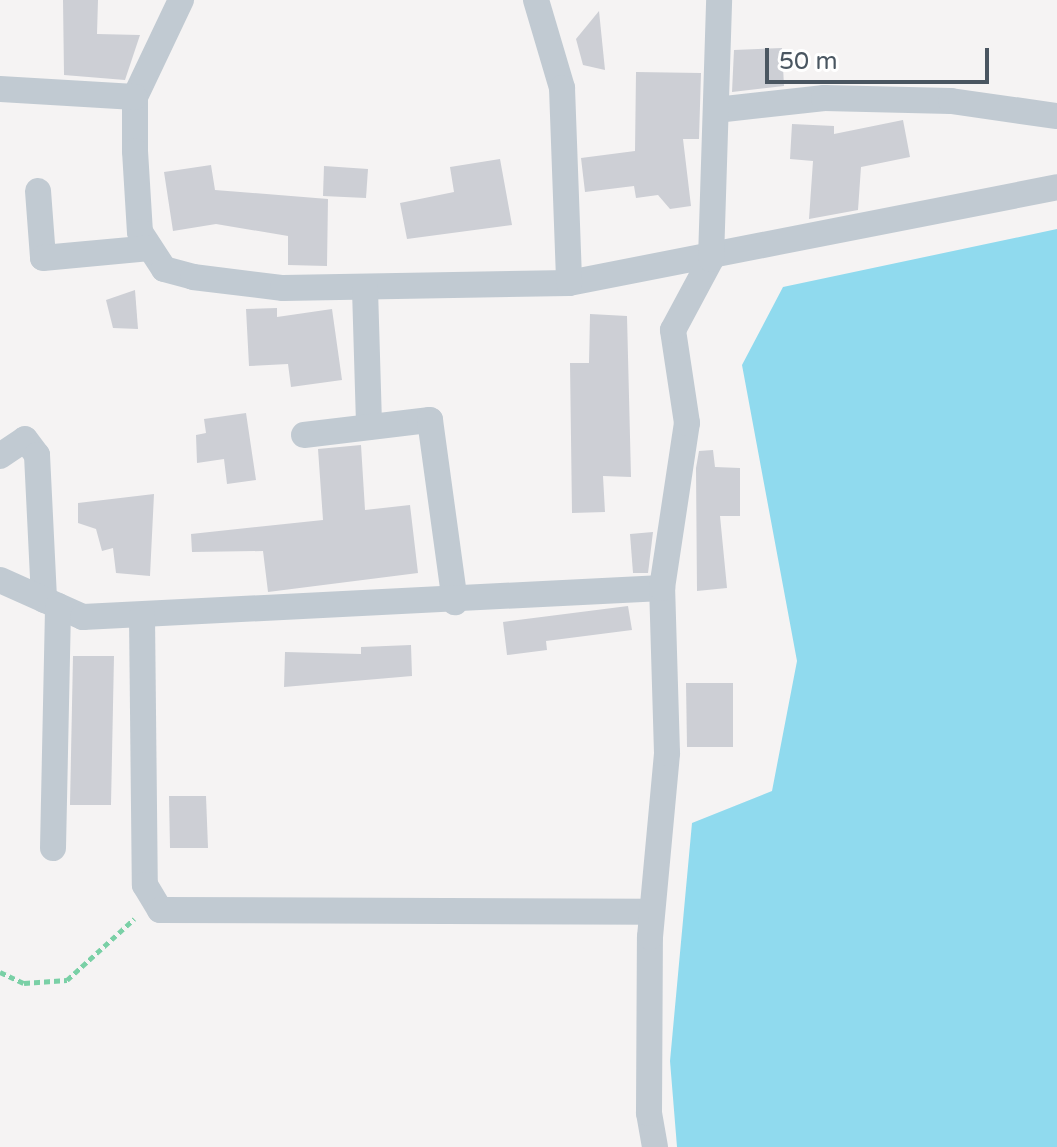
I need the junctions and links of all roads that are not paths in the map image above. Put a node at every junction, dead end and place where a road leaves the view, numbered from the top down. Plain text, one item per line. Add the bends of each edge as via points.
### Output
1 (181, 0) edge
2 (536, 0) edge
3 (719, 0) edge
4 (0, 89) edge
5 (135, 97) junction
6 (716, 110) junction
7 (1057, 116) edge
8 (1057, 187) edge
9 (38, 191) dead end
10 (150, 248) junction
11 (711, 259) junction
12 (569, 283) junction
13 (365, 289) junction
14 (369, 427) junction
15 (304, 435) dead end
16 (0, 456) edge
17 (0, 580) edge
18 (662, 588) junction
19 (455, 602) junction
20 (51, 603) junction
21 (142, 616) junction
22 (53, 848) dead end
23 (652, 912) junction
24 (655, 1147) edge

1 - 5 street
2 - 12 street via 562,88
3 - 6 street
4 - 5 street
5 - 10 street via 140,232
6 - 7 street via 824,98 951,101
6 - 11 street
8 - 11 street
9 - 10 street via 43,258
10 - 13 street via 164,269 193,277
11 - 12 street
11 - 18 street via 673,330 687,423
12 - 13 street
13 - 14 street
14 - 15 street
14 - 19 street via 430,420
16 - 20 street via 25,439 37,455
17 - 20 street
18 - 19 street
18 - 23 street via 667,753
19 - 21 street
20 - 21 street via 83,617
20 - 22 street
21 - 23 street via 145,885 160,910
23 - 24 street via 649,1113

